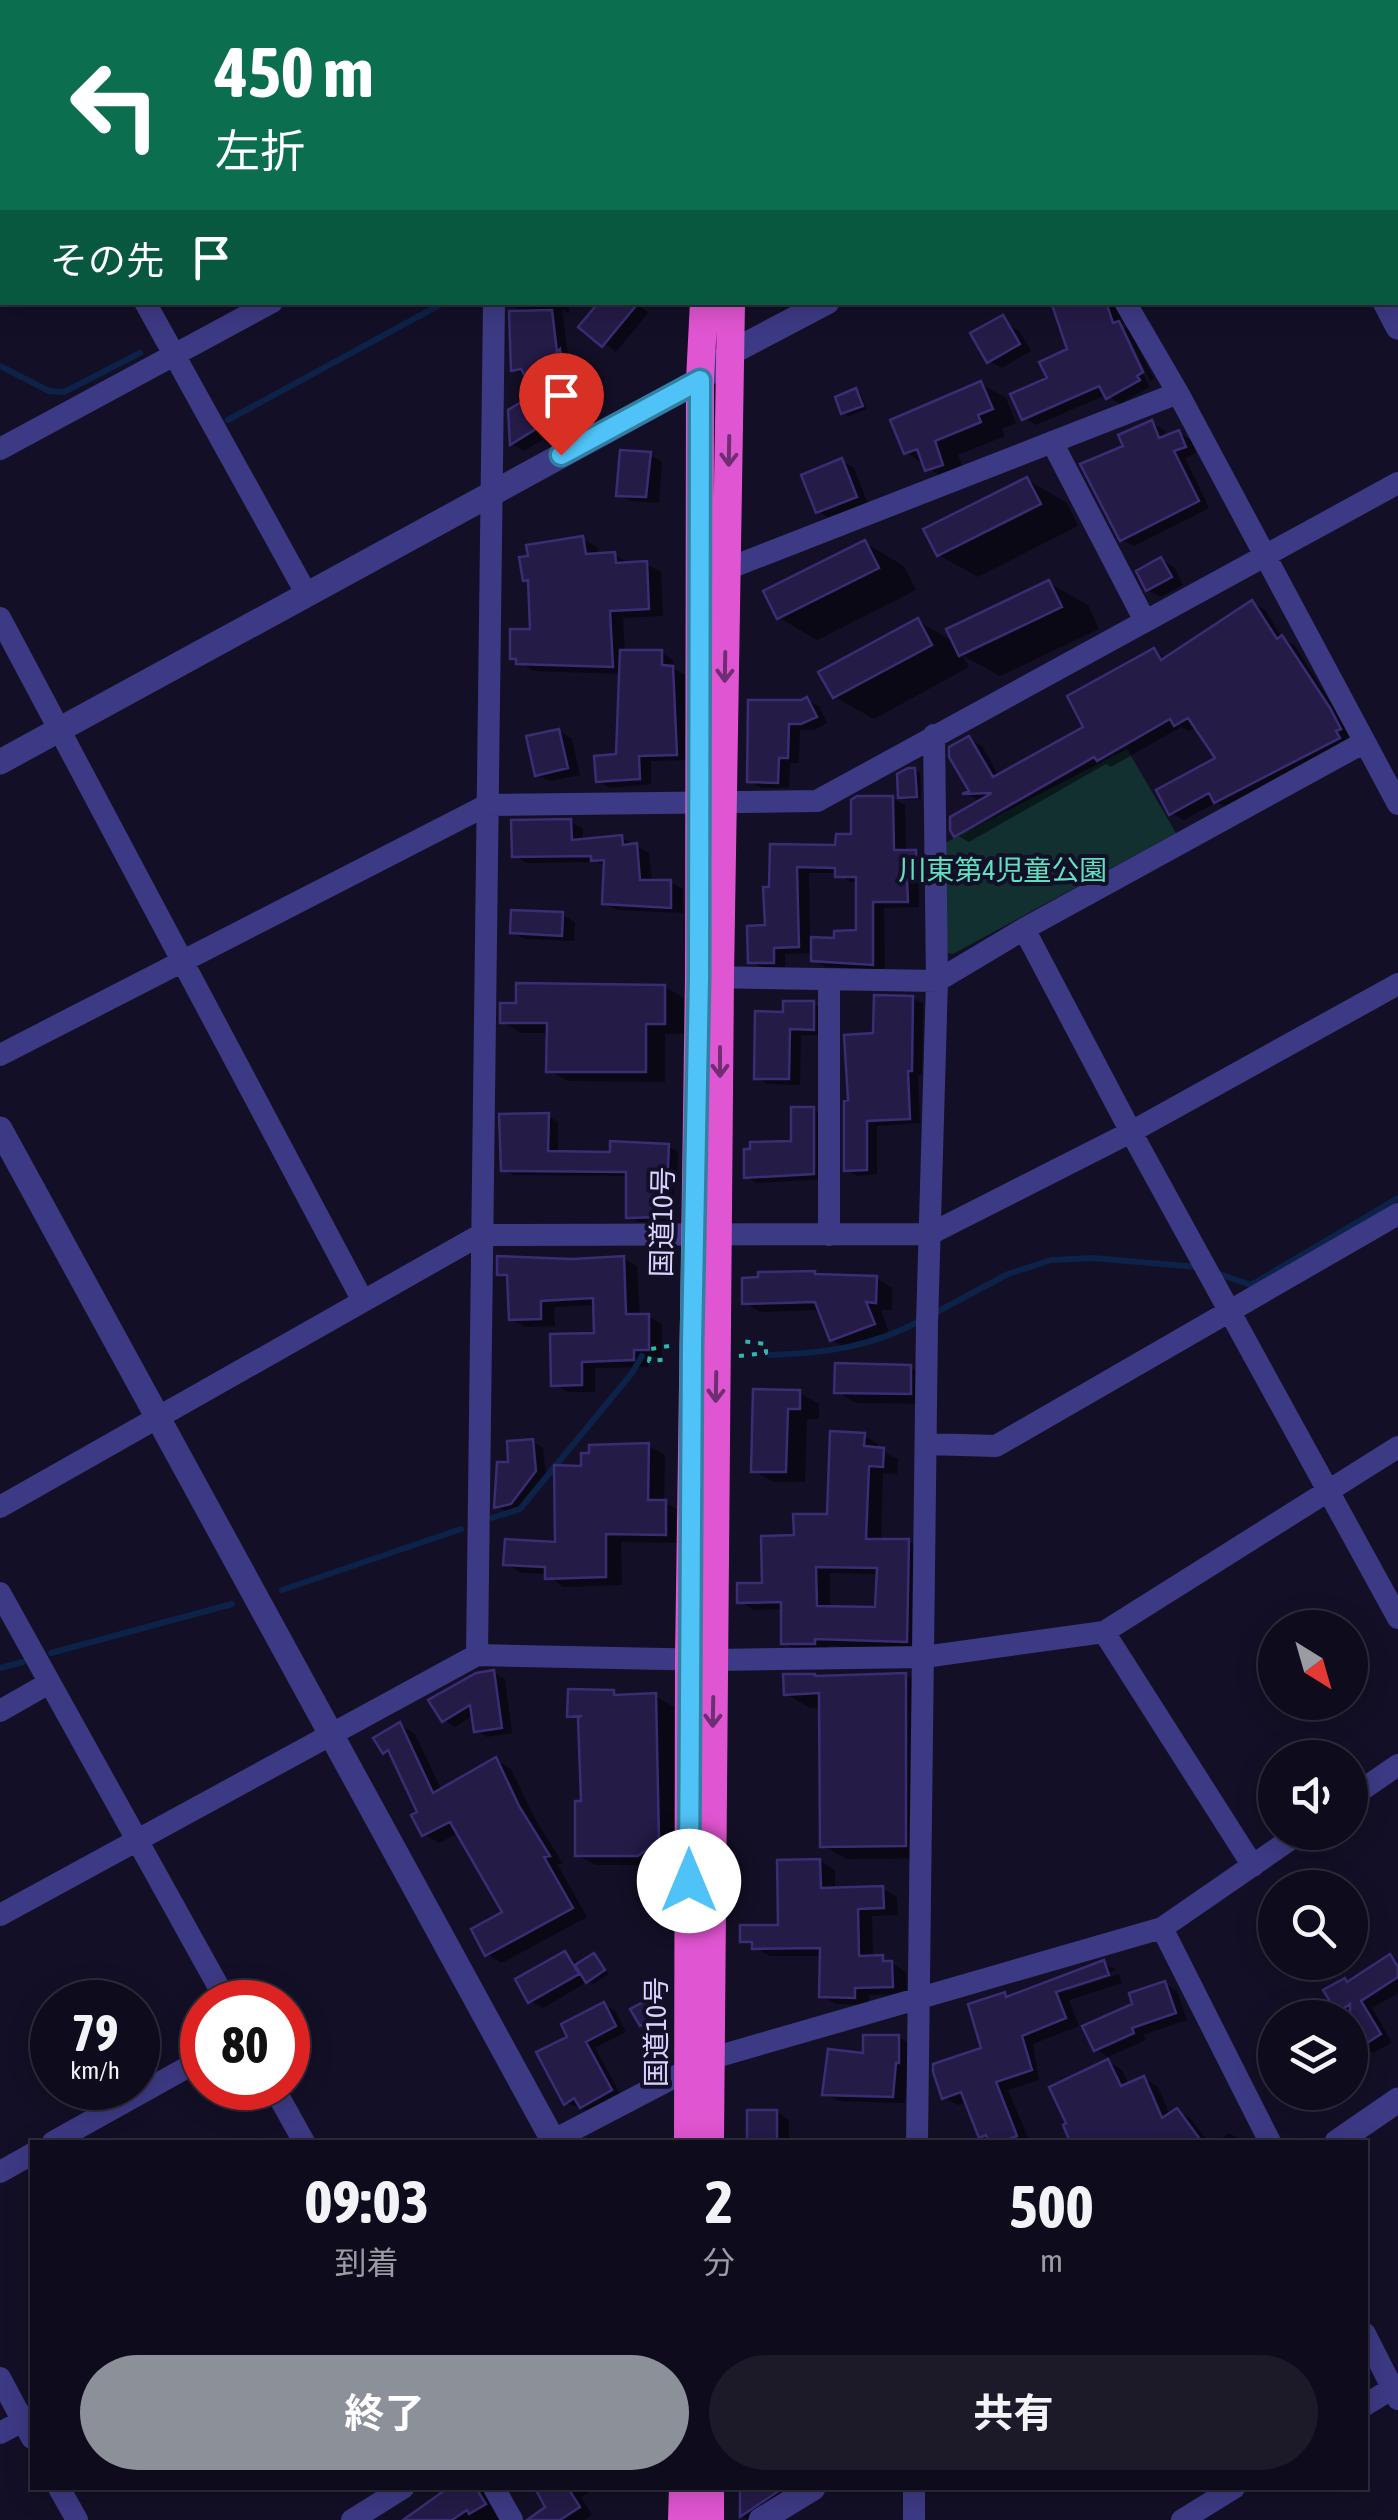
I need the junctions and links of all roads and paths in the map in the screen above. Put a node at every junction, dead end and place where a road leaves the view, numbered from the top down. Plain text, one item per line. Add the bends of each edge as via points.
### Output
1 (147, 305) edge
2 (266, 305) edge
3 (494, 305) edge
4 (704, 305) edge
5 (732, 305) edge
6 (821, 305) edge
7 (1127, 305) edge
8 (1386, 305) edge
9 (1398, 327) edge
10 (730, 353) junction
11 (173, 356) junction
12 (700, 380) junction
13 (1178, 393) junction
14 (1052, 442) junction
15 (0, 449) edge
16 (1398, 483) edge
17 (491, 492) junction
18 (1264, 558) junction
19 (727, 569) junction
20 (306, 593) junction
21 (0, 618) edge
22 (1145, 621) junction
23 (57, 730) junction
24 (934, 735) junction
25 (1363, 743) junction
26 (0, 762) edge
27 (711, 802) junction
28 (1398, 804) edge
29 (487, 805) junction
30 (1024, 929) junction
31 (182, 964) junction
32 (710, 977) junction
33 (829, 980) junction
34 (937, 981) junction
35 (1398, 984) edge
36 (0, 1055) edge
37 (0, 1129) edge
38 (1131, 1132) junction
39 (1398, 1214) edge
40 (707, 1234) junction
41 (930, 1234) junction
42 (480, 1235) junction
43 (829, 1236) junction
44 (363, 1301) junction
45 (1228, 1305) junction
46 (704, 1341) junction
47 (761, 1356) dead end
48 (659, 1360) dead end
49 (156, 1416) junction
50 (927, 1444) junction
51 (1398, 1448) edge
52 (1330, 1491) junction
53 (0, 1506) edge
54 (0, 1594) edge
55 (1398, 1618) edge
56 (1104, 1632) junction
57 (476, 1655) junction
58 (924, 1657) junction
59 (701, 1658) junction
60 (49, 1683) junction
61 (0, 1711) edge
62 (333, 1735) junction
63 (1398, 1764) edge
64 (1368, 1785) edge
65 (138, 1840) junction
66 (1276, 1850) edge
67 (1253, 1866) junction
68 (0, 1915) edge
69 (1162, 1928) junction
70 (216, 1980) edge
71 (917, 1998) junction
72 (699, 2063) junction
73 (180, 2071) edge
74 (1398, 2100) edge
75 (286, 2110) edge
76 (57, 2140) edge
77 (303, 2140) edge
78 (551, 2140) edge
79 (556, 2140) edge
80 (688, 2140) edge
81 (710, 2140) edge
82 (917, 2140) edge
83 (1269, 2140) edge
84 (1339, 2140) edge
85 (30, 2155) edge
86 (0, 2172) edge
87 (1368, 2340) edge
88 (0, 2378) edge
89 (1396, 2391) edge
90 (1368, 2404) edge
91 (29, 2425) edge
92 (0, 2434) edge
93 (61, 2490) edge
94 (400, 2490) edge
95 (495, 2490) edge
96 (682, 2490) edge
97 (710, 2490) edge
98 (810, 2490) edge
99 (914, 2490) edge
100 (1231, 2490) edge
101 (77, 2520) edge
102 (352, 2520) edge
103 (512, 2520) edge
104 (682, 2520) edge
105 (710, 2520) edge
106 (761, 2520) edge
107 (914, 2520) edge
108 (1182, 2520) edge

1 - 11 street
2 - 11 street
3 - 17 street
4 - 12 highway, 国道10号
5 - 10 highway, 国道10号
6 - 10 street
7 - 13 street
8 - 9 street
10 - 12 street
10 -> 19 highway, 国道10号
11 - 15 street
11 - 20 street
12 - 17 street
12 - 27 highway, 国道10号
13 - 14 street
13 - 18 street
14 - 19 street
14 - 22 street
16 - 18 street
17 - 20 street
17 - 29 street
18 - 22 street
18 - 25 street
19 -> 27 highway, 国道10号
20 - 23 street
21 - 23 street
22 - 24 street
23 - 26 street
23 - 31 street
24 - 27 street via 817,802
24 - 34 street
25 - 28 street
25 - 30 street
27 - 29 street
27 - 32 highway, 国道10号
29 - 31 street
29 - 42 street
30 - 34 street
30 - 38 street
31 - 36 street
31 - 44 street
32 - 33 street
32 - 40 highway, 国道10号
33 - 34 street
33 - 43 street
34 - 41 street
35 - 38 street
37 - 49 street
38 - 41 street
38 - 45 street
39 - 45 street
40 - 42 street
40 - 43 street
40 - 46 highway, 国道10号
41 - 43 street
41 - 50 street
42 - 44 street
42 - 57 street
44 - 49 street
45 - 50 street via 996,1446
45 - 52 street
46 - 47 path via 766,1344
46 - 48 path via 651,1349 650,1361
46 - 59 highway, 国道10号 via 692,1539
49 - 53 street
49 - 62 street
50 - 58 street
51 - 52 street
52 - 55 street
52 - 56 street
54 - 60 street
56 - 58 street
56 - 67 street
57 - 59 street
57 - 62 street
58 - 59 street
58 - 71 street
59 - 72 highway, 国道10号
60 - 61 street
60 - 65 street
62 - 65 street
62 - 78 street
63 - 64 street
65 - 68 street
65 - 70 street
66 - 67 street
67 - 69 street
69 - 71 street
69 - 83 street
71 - 72 street
71 - 82 street
72 - 79 street
72 - 80 highway, 国道10号
72 - 81 highway, 国道10号
73 - 76 street
74 - 84 street
75 - 77 street
85 - 86 street
87 - 89 street
88 - 91 street
89 - 90 street
91 - 92 street
93 - 101 street
94 - 102 street
95 - 103 street
96 - 104 highway
97 - 105 highway
98 - 106 street
99 - 107 street
100 - 108 street

